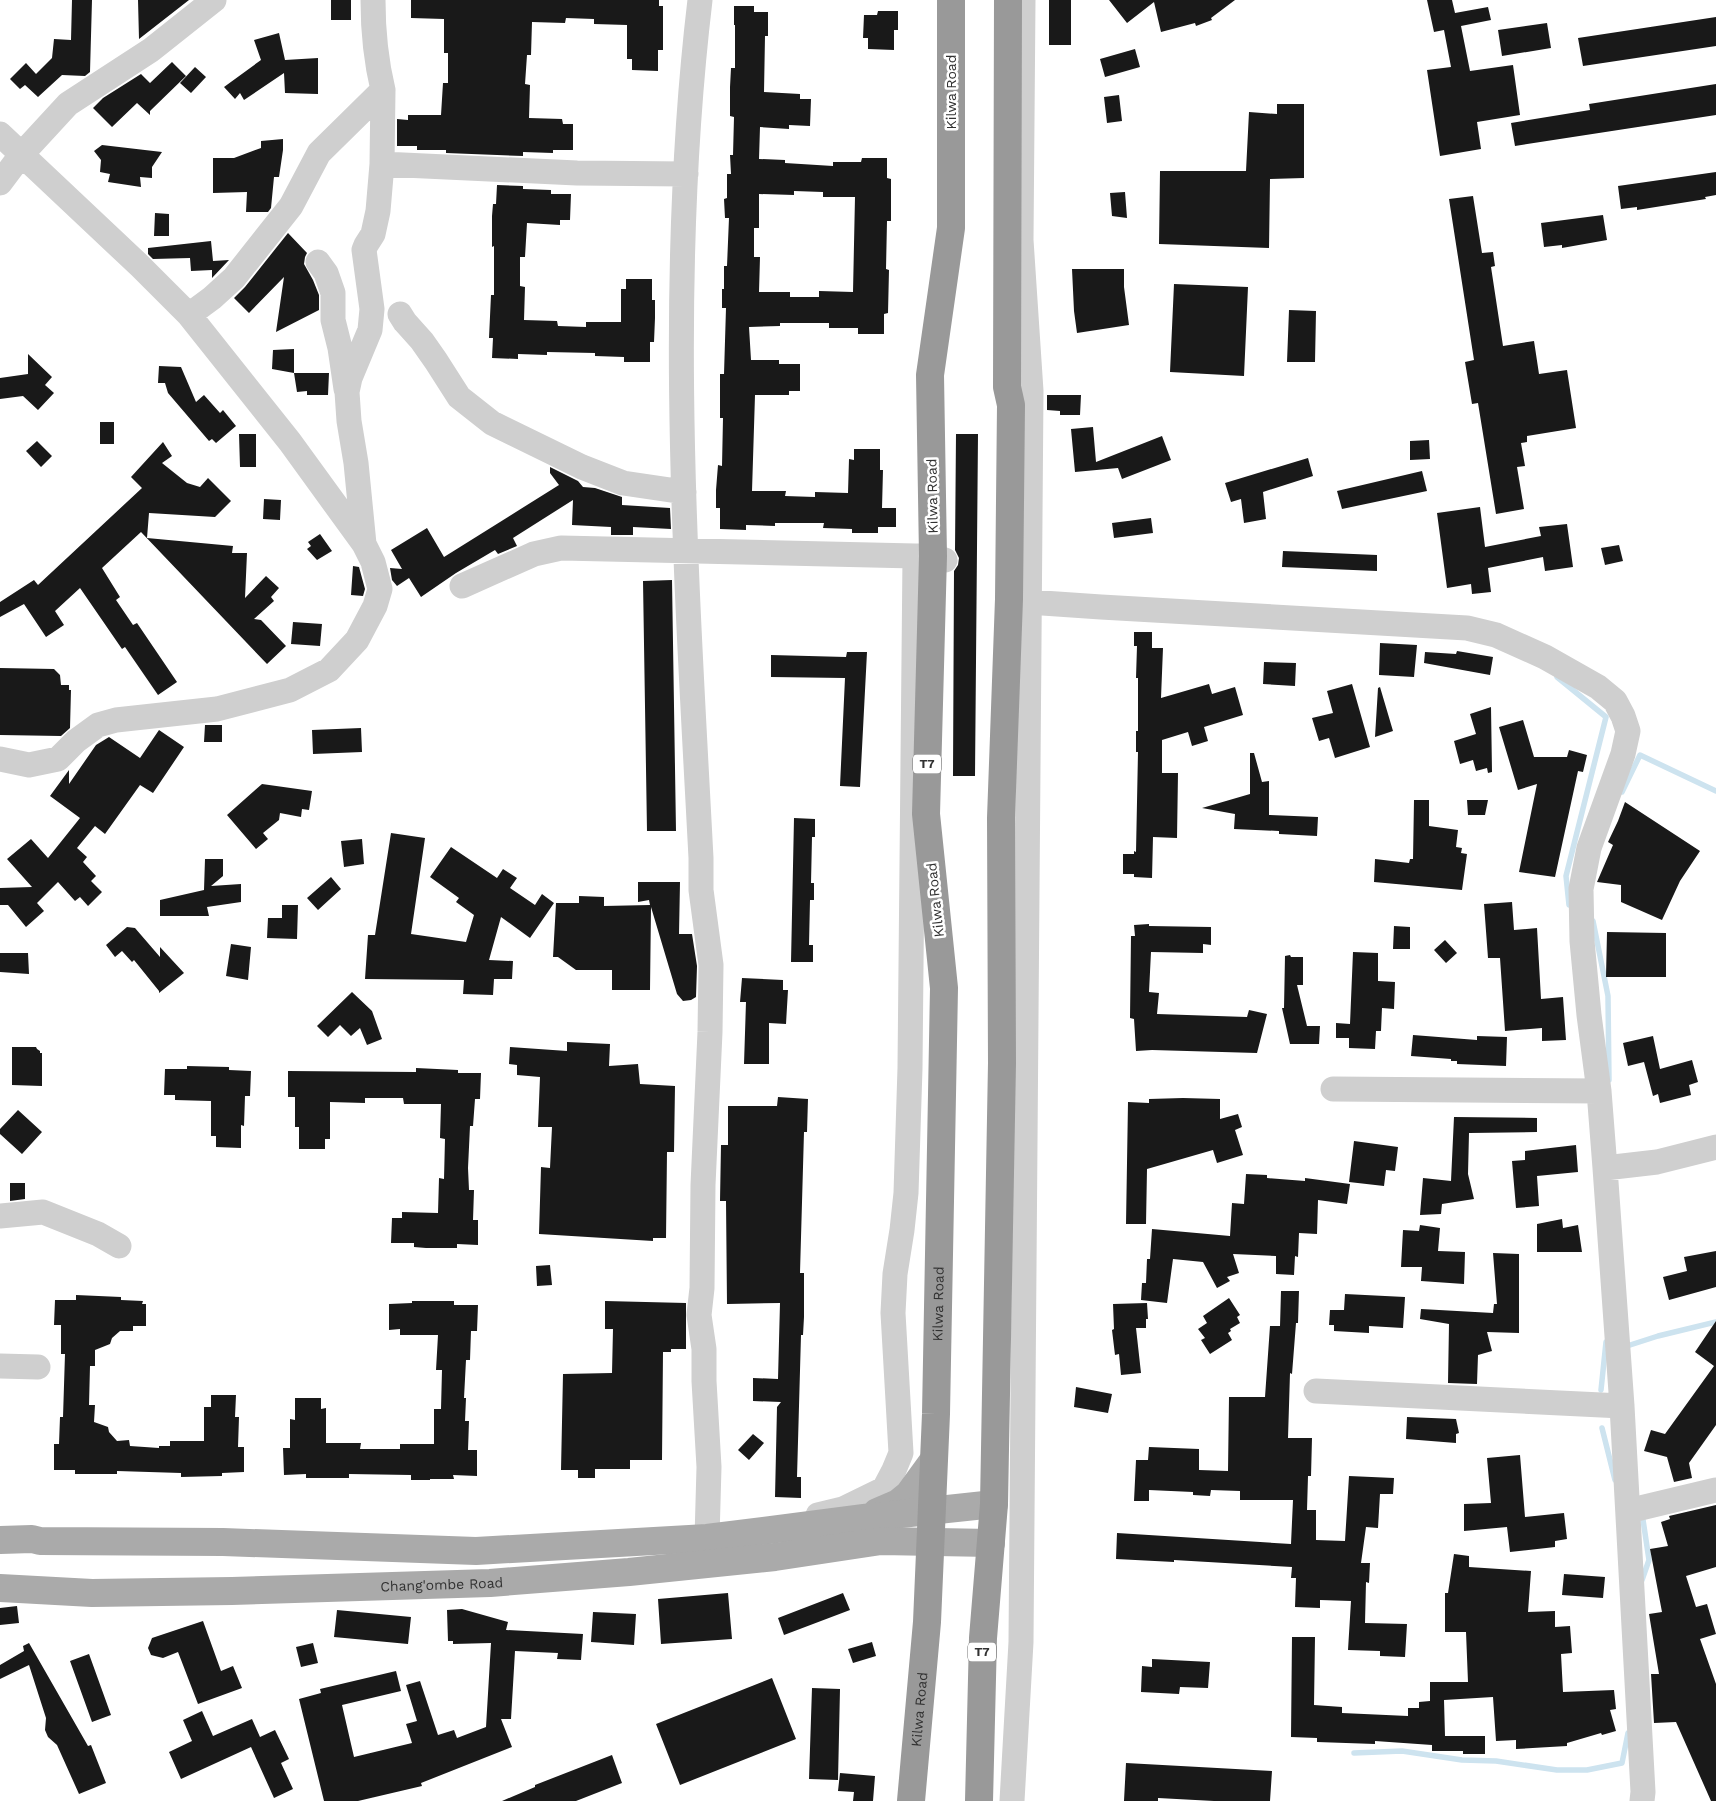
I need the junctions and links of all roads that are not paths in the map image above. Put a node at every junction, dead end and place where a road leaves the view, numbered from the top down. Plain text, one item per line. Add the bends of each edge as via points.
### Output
1 (214, 0) edge
2 (374, 0) edge
3 (700, 0) edge
4 (951, 0) edge
5 (1008, 0) edge
6 (1024, 0) edge
7 (383, 90) junction
8 (0, 134) edge
9 (21, 154) junction
10 (382, 164) junction
11 (686, 174) junction
12 (0, 182) edge
13 (318, 262) dead end
14 (400, 314) dead end
15 (189, 315) junction
16 (347, 392) junction
17 (684, 492) junction
18 (364, 544) junction
19 (685, 552) junction
20 (931, 558) junction
21 (462, 586) dead end
22 (1019, 601) junction
23 (0, 759) edge
24 (1333, 1089) dead end
25 (1599, 1091) junction
26 (1716, 1147) edge
27 (1605, 1168) junction
28 (0, 1216) edge
29 (119, 1246) dead end
30 (0, 1366) edge
31 (38, 1367) dead end
32 (1316, 1391) dead end
33 (1622, 1406) junction
34 (933, 1461) junction
35 (1716, 1490) edge
36 (994, 1504) junction
37 (932, 1511) junction
38 (1628, 1511) junction
39 (864, 1518) junction
40 (796, 1526) junction
41 (707, 1538) junction
42 (0, 1540) edge
43 (881, 1541) junction
44 (931, 1542) junction
45 (991, 1543) junction
46 (929, 1586) junction
47 (0, 1588) edge
48 (911, 1801) edge
49 (979, 1801) edge
50 (1012, 1801) edge
51 (1642, 1801) edge

1 - 9 street via 151,50 68,104
2 - 7 street via 377,66
3 - 11 street via 690,78
4 - 20 highway, Kilwa Road / T7 via 951,228 930,375
5 - 22 highway, T7 via 1007,387 1011,405
6 - 22 street via 1021,240 1031,390
7 - 10 street
7 - 15 street via 320,152 291,206 234,278
8 - 9 street
9 - 12 street
9 - 15 street
10 - 11 street via 576,173
10 - 16 street via 378,211 373,234 364,250 372,309 370,330
11 - 17 street via 681,344
13 - 16 street via 326,272 332,293 333,320
14 - 17 street via 459,397 492,423 616,481
15 - 18 street via 290,442
16 - 18 street
17 - 19 street
18 - 23 street via 380,589 357,640 329,670 290,690 217,709 116,720 98,725 58,759 28,765
19 - 20 street
19 - 21 street via 561,548 534,554
19 - 41 street via 701,890 711,965 699,1315 704,1349
20 - 34 highway, Kilwa Road / T7 via 926,814 944,988
20 - 40 street via 906,1193 893,1313 900,1453 884,1489 856,1504 821,1514
22 - 25 street via 1466,628 1496,635 1545,657 1598,687 1614,701 1628,731 1623,754 1589,848 1582,888 1583,951
22 - 36 highway, T7 via 1000,818 1002,1063
22 - 50 street via 1021,1642
24 - 25 street
25 - 27 street
26 - 27 street via 1657,1162
27 - 33 street
28 - 29 street via 43,1212
30 - 31 street
32 - 33 street
33 - 38 street
34 - 37 highway, Kilwa Road / T7
34 - 39 main road via 909,1494 898,1503
35 - 38 street
36 - 37 main road
36 - 45 highway, T7
37 - 39 main road
37 - 44 highway, Kilwa Road / T7
38 - 51 street
39 - 40 main road
40 - 41 main road
41 - 42 main road via 476,1551 223,1542
43 - 44 main road, Chang'ombe Road
43 - 46 main road via 916,1563
43 - 47 main road, Chang'ombe Road via 774,1557 490,1583 92,1593
44 - 45 main road, Chang'ombe Road
44 - 46 highway, Kilwa Road / T7
45 - 49 highway, T7 via 983,1638
46 - 48 highway, Kilwa Road / T7

